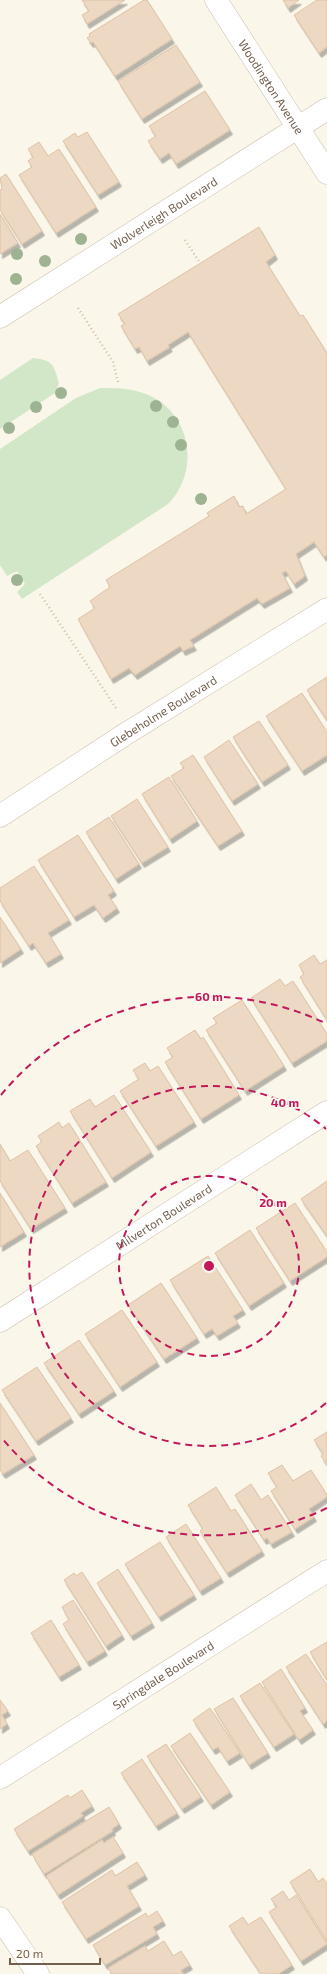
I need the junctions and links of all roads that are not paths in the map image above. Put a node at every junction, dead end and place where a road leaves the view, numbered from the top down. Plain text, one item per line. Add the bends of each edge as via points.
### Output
1 (216, 0) edge
2 (327, 109) edge
3 (299, 128) junction
4 (327, 173) edge
5 (0, 317) edge
6 (327, 609) edge
7 (0, 816) edge
8 (327, 1112) edge
9 (0, 1320) edge
10 (327, 1571) edge
11 (0, 1778) edge
12 (0, 1918) edge
13 (38, 1974) edge

1 - 3 street, Woodington Avenue
2 - 3 street, Wolverleigh Boulevard
3 - 4 street, Woodington Avenue
3 - 5 street, Wolverleigh Boulevard
6 - 7 street, Glebeholme Boulevard via 124,735
8 - 9 street, Milverton Boulevard
10 - 11 street, Springdale Boulevard
12 - 13 street

